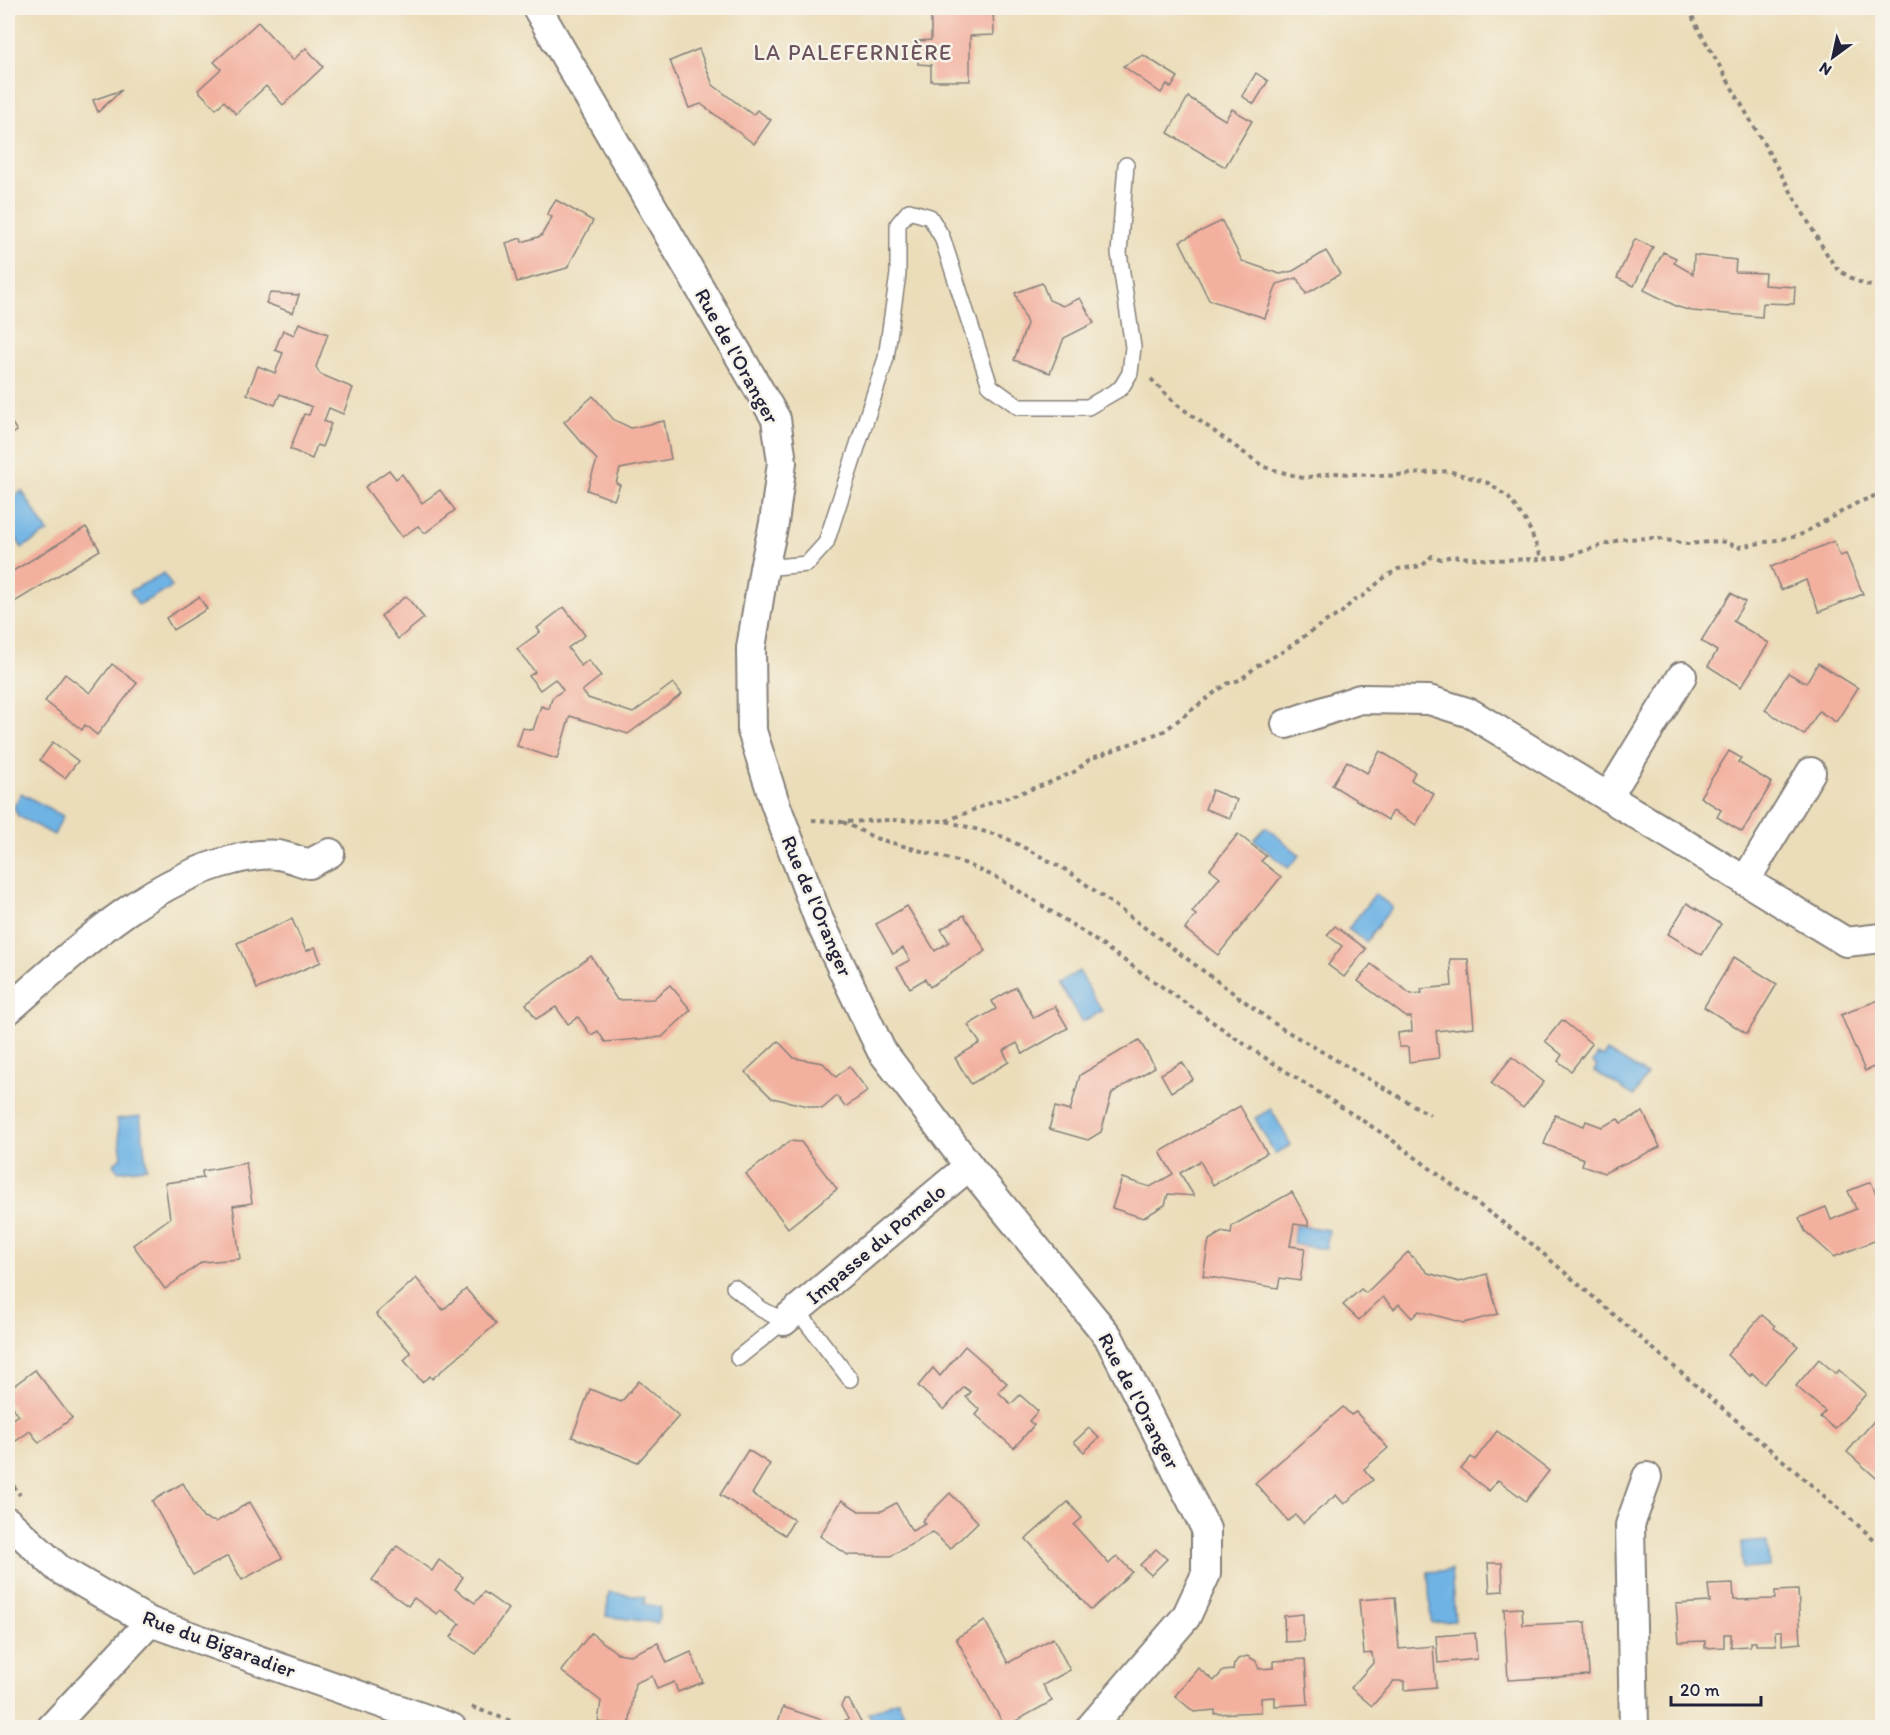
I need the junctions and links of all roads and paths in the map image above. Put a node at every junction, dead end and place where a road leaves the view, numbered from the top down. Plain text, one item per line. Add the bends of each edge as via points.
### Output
1 (537, 8) edge
2 (1689, 8) edge
3 (1126, 165) dead end
4 (1882, 287) edge
5 (1130, 373) junction
6 (1882, 494) edge
7 (1542, 560) junction
8 (764, 568) junction
9 (1682, 676) dead end
10 (1286, 724) dead end
11 (1812, 772) dead end
12 (1608, 797) junction
13 (781, 818) junction
14 (945, 821) junction
15 (843, 822) junction
16 (330, 853) dead end
17 (1745, 881) junction
18 (1882, 938) edge
19 (8, 1010) edge
20 (1430, 1115) dead end
21 (969, 1166) junction
22 (734, 1287) dead end
23 (790, 1316) junction
24 (738, 1358) dead end
25 (850, 1379) dead end
26 (8, 1478) edge
27 (1647, 1478) dead end
28 (16, 1512) edge
29 (1882, 1546) edge
30 (150, 1622) junction
31 (459, 1716) edge
32 (51, 1728) edge
33 (531, 1728) edge
34 (1090, 1728) edge
35 (1634, 1728) edge

1 - 8 street, Rue de l'Oranger via 776,419 782,462
2 - 4 path via 1836,269 1857,281
3 - 5 lane via 1119,253 1133,347
5 - 7 path via 1151,379 1176,404 1264,467 1304,478 1333,473 1386,476 1449,471 1488,483 1508,497 1527,524
5 - 8 lane via 1120,387 1088,407 1019,407 999,393 990,386 942,237 930,217 909,211 898,224 898,274 886,358 826,543 807,564
6 - 7 path via 1857,503 1798,536 1738,547 1720,541 1688,544 1655,538 1622,539
7 - 14 path via 1432,556 1422,566 1398,569 1340,614 1240,680 1226,684 1164,731 1090,759 1074,772 1046,784
8 - 13 street, Rue de l'Oranger via 751,648 752,731
9 - 12 street
10 - 12 street via 1360,699 1429,700 1470,713
11 - 17 street
12 - 17 street
13 - 15 path
13 - 21 street, Rue de l'Oranger via 819,920 881,1050
14 - 15 path
14 - 20 path via 1004,837 1068,871 1278,1026
15 - 29 path via 875,838 964,863 1000,879 1388,1137 1533,1245
16 - 19 street via 309,864 278,855 253,855 215,864 170,884 99,931
17 - 18 street via 1846,942
21 - 23 street, Impasse du Pomelo
21 - 34 street, Rue de l'Oranger via 1108,1336 1206,1529 1206,1574 1186,1617
22 - 23 lane via 761,1309
23 - 24 lane
23 - 25 lane
26 - 28 path
27 - 35 street via 1630,1525
28 - 30 street, Rue du Bigaradier via 59,1569
30 - 31 street, Rue du Bigaradier
30 - 32 street
31 - 33 path

